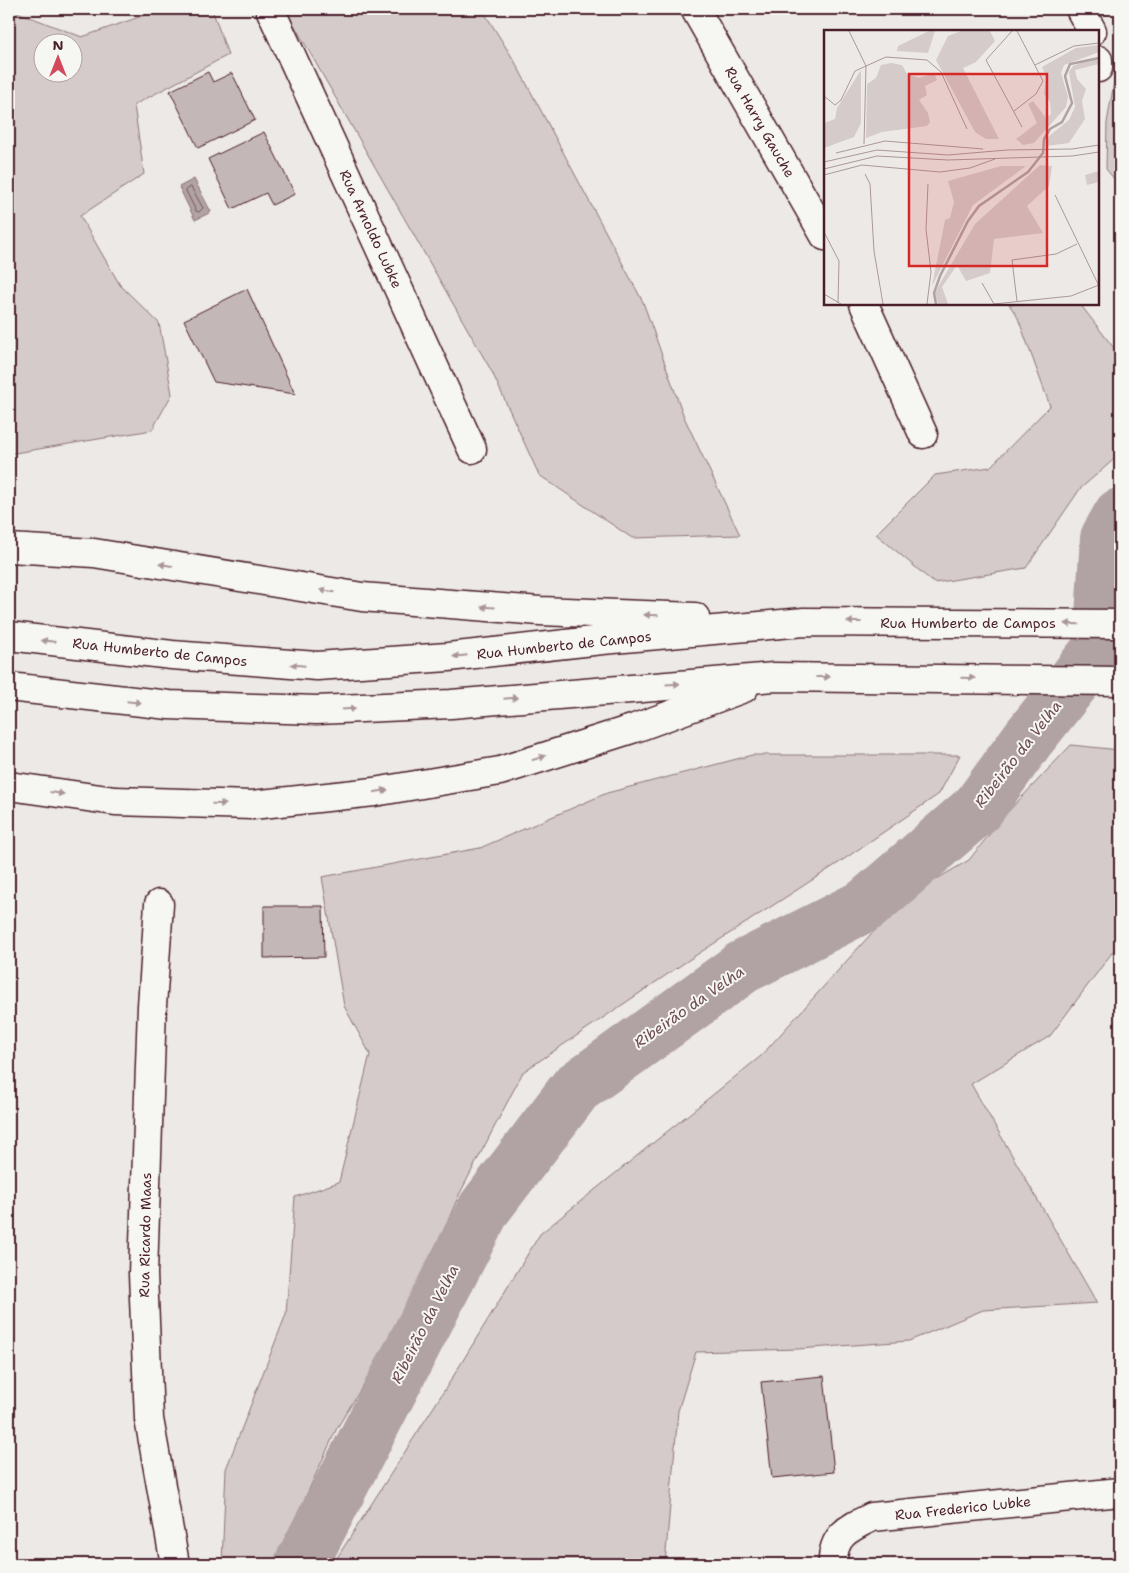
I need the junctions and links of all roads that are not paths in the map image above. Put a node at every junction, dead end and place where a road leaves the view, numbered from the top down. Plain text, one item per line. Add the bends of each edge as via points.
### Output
1 (270, 9) edge
2 (695, 9) edge
3 (1080, 9) edge
4 (1091, 30) edge
5 (824, 234) edge
6 (864, 305) edge
7 (923, 434) dead end
8 (472, 449) dead end
9 (9, 548) edge
10 (804, 622) junction
11 (1120, 624) edge
12 (9, 636) edge
13 (774, 677) junction
14 (1120, 681) edge
15 (9, 688) edge
16 (9, 786) edge
17 (159, 904) dead end
18 (1120, 1492) edge
19 (175, 1564) edge
20 (833, 1564) edge

1 - 8 main road, Rua Arnoldo Lubke
2 - 5 main road, Rua Harry Gauche
3 - 4 main road
6 - 7 main road
10 -> 9 main road via 540,611 362,597 94,553
11 -> 10 main road, Rua Humberto de Campos
10 -> 12 main road, Rua Humberto de Campos via 448,657 318,666
13 -> 14 main road
15 -> 13 main road via 169,705 318,710 451,704
16 -> 13 main road via 115,801 252,806 374,792 500,770 634,728
17 - 19 main road, Rua Ricardo Maas via 152,1006 143,1274 149,1419
18 - 20 main road, Rua Frederico Lubke via 872,1517 846,1530 833,1553

